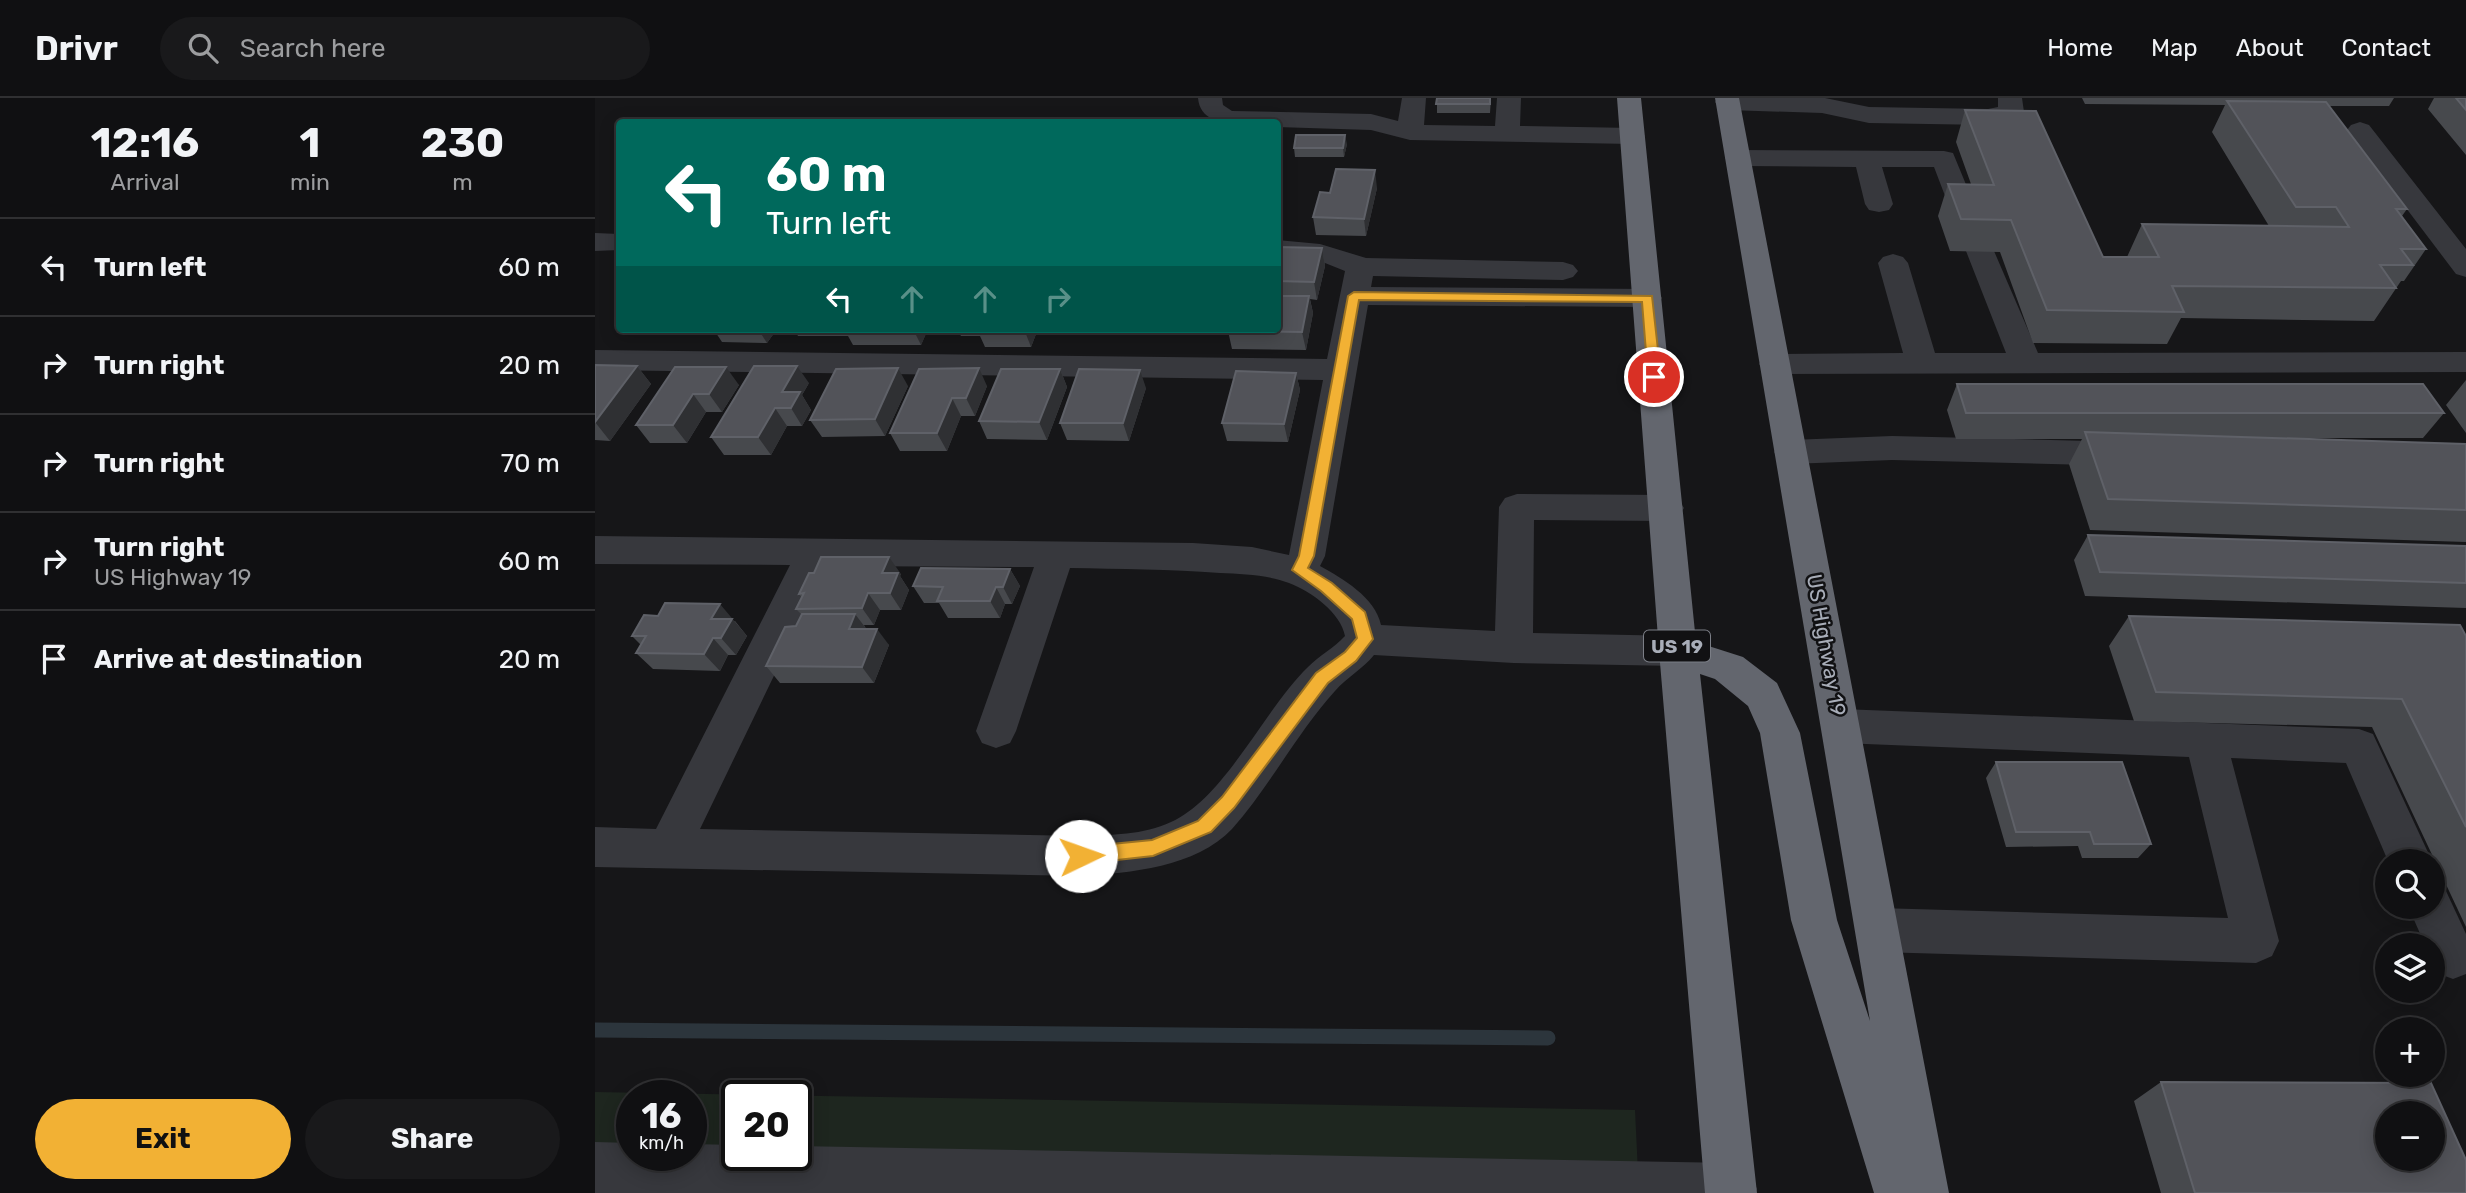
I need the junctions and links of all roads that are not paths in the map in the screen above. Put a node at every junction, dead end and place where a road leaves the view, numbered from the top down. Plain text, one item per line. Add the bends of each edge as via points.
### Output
1 (1414, 98) edge
2 (1509, 98) edge
3 (1629, 98) edge
4 (2010, 98) edge
5 (1727, 100) edge
6 (1821, 101) edge
7 (1214, 106) edge
8 (1234, 119) edge
9 (1281, 121) edge
10 (2360, 130) dead end
11 (1410, 132) junction
12 (1507, 134) junction
13 (1632, 136) junction
14 (1738, 158) junction
15 (1867, 159) junction
16 (1879, 204) dead end
17 (1965, 216) edge
18 (595, 242) edge
19 (616, 242) edge
20 (1281, 249) edge
21 (1980, 251) edge
22 (1893, 263) dead end
23 (2466, 268) edge
24 (1357, 282) junction
25 (1646, 286) junction
26 (595, 360) edge
27 (2466, 362) edge
28 (2026, 363) junction
29 (1775, 364) junction
30 (1921, 364) junction
31 (1339, 370) junction
32 (1791, 452) junction
33 (2161, 454) edge
34 (1666, 508) junction
35 (595, 550) edge
36 (814, 554) junction
37 (1057, 554) junction
38 (1299, 570) junction
39 (1365, 639) junction
40 (1514, 648) junction
41 (1678, 651) junction
42 (1841, 726) junction
43 (996, 731) dead end
44 (2205, 739) junction
45 (595, 847) edge
46 (670, 848) junction
47 (2405, 849) edge
48 (2436, 919) edge
49 (1878, 930) junction
50 (2453, 957) dead end
51 (595, 1168) edge
52 (1731, 1191) edge
53 (1900, 1193) edge
54 (1923, 1193) edge

1 - 11 lane
2 - 12 lane
3 - 13 highway, US 19
4 - 6 lane via 2011,112 1988,117 1869,115
5 - 6 lane
5 - 14 highway, US Highway 19
7 - 8 lane
9 - 11 lane via 1371,122
10 - 23 lane
11 - 12 lane
12 - 13 lane
13 - 25 highway, US 19
14 - 15 lane
14 - 29 highway, US Highway 19
15 - 16 lane
15 - 17 lane via 1944,159
18 - 19 lane
20 - 24 lane via 1343,258
21 - 28 lane
22 - 30 lane
24 - 25 lane
24 - 31 lane
25 - 34 highway, US 19
26 - 31 lane
27 - 28 lane
28 - 30 lane
29 - 30 lane
29 - 32 highway, US Highway 19
31 - 38 lane via 1307,556
32 - 33 lane via 1892,448
32 - 42 highway, US Highway 19
34 - 40 lane via 1517,507
34 - 41 highway, US 19
35 - 36 lane
36 - 37 lane
36 - 46 lane
37 - 38 lane via 1202,557
37 - 43 lane
38 - 39 lane via 1360,616
39 - 40 lane
39 - 46 lane via 1322,678 1216,816 1198,830 1153,848 1081,856
40 - 41 lane
41 - 52 highway, US 19
41 - 53 highway via 1729,668 1763,695 1780,733 1814,920
42 - 44 lane
42 - 49 highway, US Highway 19
44 - 47 lane via 2359,746
44 - 49 lane via 2256,941
45 - 46 lane
48 - 50 lane
49 - 54 highway, US Highway 19
51 - 52 lane

